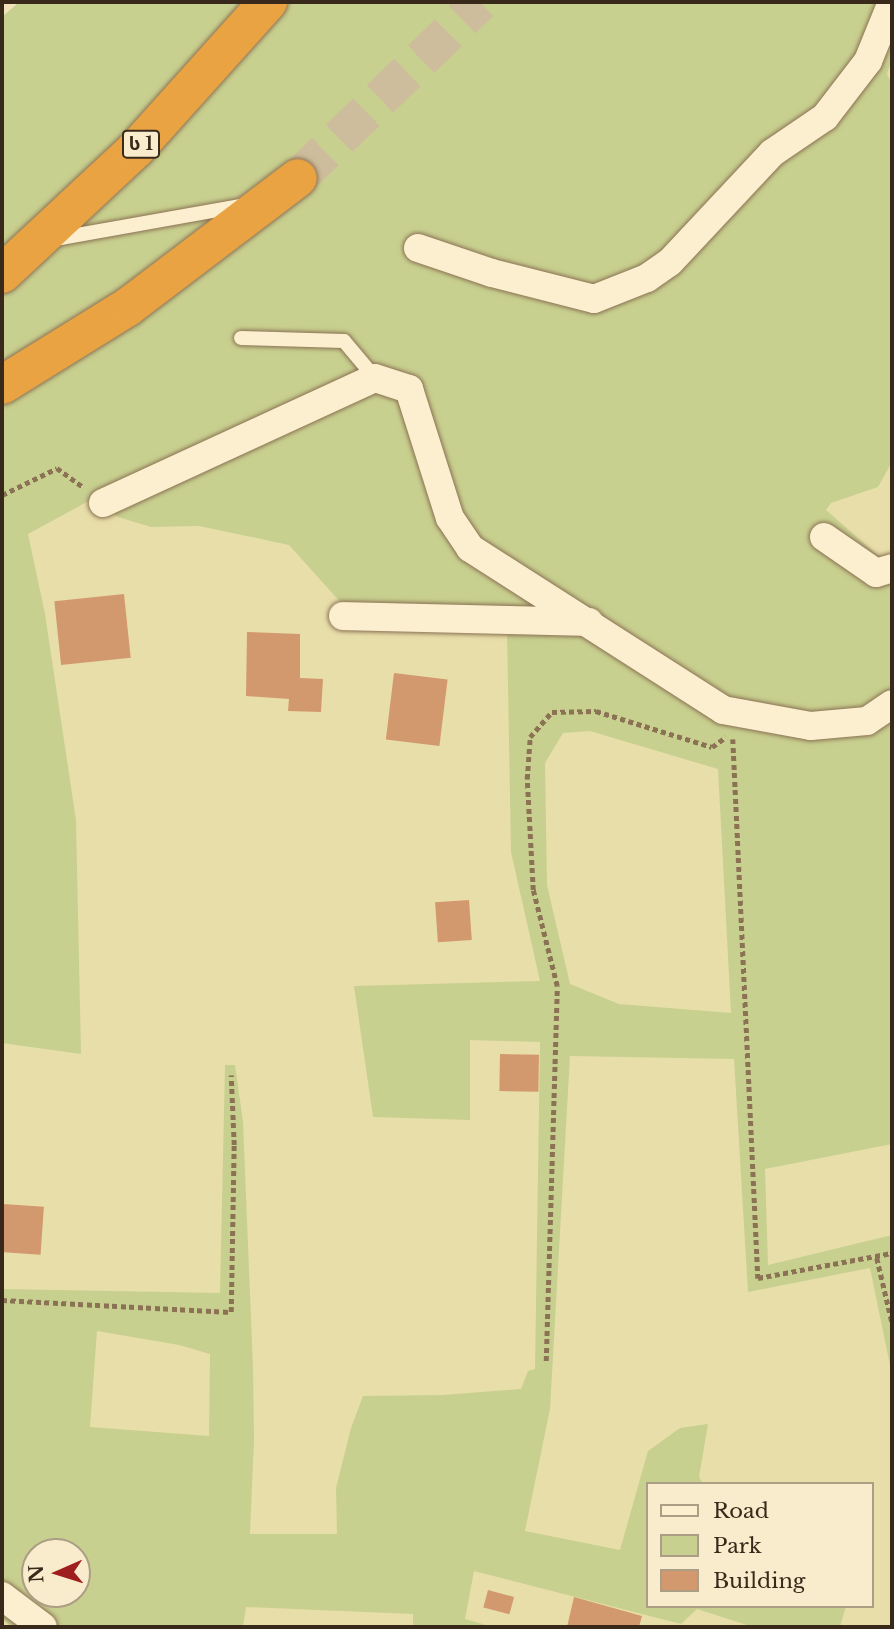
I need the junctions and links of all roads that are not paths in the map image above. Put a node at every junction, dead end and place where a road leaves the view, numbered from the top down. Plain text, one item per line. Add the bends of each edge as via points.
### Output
1 (268, 2) edge
2 (892, 2) edge
3 (298, 178) tunnel mouth
4 (268, 201) junction
5 (36, 242) junction
6 (418, 248) dead end
7 (2, 274) edge
8 (241, 338) dead end
9 (375, 378) junction
10 (2, 385) edge
11 (103, 503) road end
12 (824, 537) dead end
13 (892, 568) edge
14 (343, 616) dead end
15 (589, 622) junction
16 (892, 704) edge
17 (2, 1595) edge
18 (43, 1627) edge

1 - 5 highway, ს 1 via 136,149
2 - 6 street via 868,61 825,117 772,153 670,262 647,278 594,299
3 - 4 highway
4 - 5 lane
4 - 10 highway via 128,307
5 - 7 highway, ს 1
8 - 9 lane via 344,341
9 - 11 street
9 - 15 street via 409,389 450,518 470,548
12 - 13 street via 876,573
14 - 15 street
15 - 16 street via 723,710 811,726 867,721
17 - 18 street

